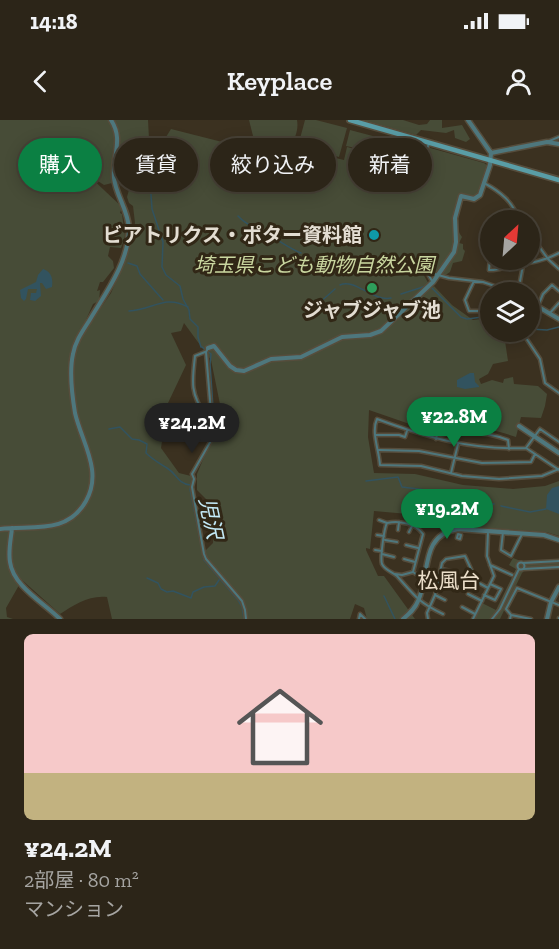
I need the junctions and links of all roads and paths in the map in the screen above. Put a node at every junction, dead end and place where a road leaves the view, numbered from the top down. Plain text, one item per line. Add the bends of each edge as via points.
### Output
1 (111, 120) edge
2 (350, 120) edge
3 (468, 120) edge
4 (559, 137) edge
5 (412, 138) edge
6 (547, 142) junction
7 (559, 144) edge
8 (432, 146) edge
9 (491, 153) junction
10 (491, 161) junction
11 (559, 180) edge
12 (484, 183) junction
13 (514, 210) edge
14 (540, 248) edge
15 (559, 253) edge
16 (548, 259) junction
17 (540, 261) edge
18 (559, 269) edge
19 (439, 275) junction
20 (474, 281) junction
21 (433, 282) junction
22 (483, 282) edge
23 (559, 291) edge
24 (540, 301) edge
25 (559, 303) edge
26 (540, 307) edge
27 (480, 311) edge
28 (549, 314) junction
29 (559, 319) edge
30 (529, 342) edge
31 (207, 350) junction
32 (559, 393) edge
33 (212, 414) junction
34 (519, 426) dead end
35 (408, 430) junction
36 (375, 435) junction
37 (534, 437) junction
38 (436, 439) junction
39 (559, 442) edge
40 (458, 444) junction
41 (509, 448) junction
42 (526, 448) junction
43 (379, 450) junction
44 (559, 453) edge
45 (535, 454) junction
46 (454, 459) junction
47 (559, 470) edge
48 (451, 473) junction
49 (379, 520) dead end
50 (399, 522) junction
51 (387, 523) junction
52 (412, 525) junction
53 (12, 528) junction
54 (0, 529) edge
55 (398, 530) dead end
56 (488, 531) junction
57 (409, 532) dead end
58 (503, 532) junction
59 (523, 534) junction
60 (377, 535) dead end
61 (384, 538) junction
62 (559, 540) edge
63 (397, 542) dead end
64 (406, 544) dead end
65 (418, 548) junction
66 (375, 550) dead end
67 (382, 553) junction
68 (394, 557) dead end
69 (404, 559) dead end
70 (559, 561) edge
71 (415, 562) junction
72 (523, 563) junction
73 (490, 565) junction
74 (559, 566) edge
75 (441, 569) junction
76 (521, 569) junction
77 (413, 572) junction
78 (455, 572) dead end
79 (395, 574) junction
80 (512, 575) dead end
81 (424, 579) junction
82 (438, 582) junction
83 (489, 586) junction
84 (559, 587) edge
85 (454, 588) dead end
86 (468, 594) dead end
87 (435, 595) junction
88 (484, 595) junction
89 (445, 600) dead end
90 (419, 601) junction
91 (482, 601) junction
92 (551, 602) junction
93 (559, 605) edge
94 (462, 607) dead end
95 (430, 608) junction
96 (443, 614) dead end
97 (475, 614) junction
98 (511, 615) junction
99 (524, 618) edge
100 (60, 619) edge
101 (246, 619) edge
102 (359, 619) edge
103 (365, 619) edge
104 (403, 619) edge
105 (428, 619) edge
106 (472, 619) edge
107 (492, 619) edge
108 (510, 619) edge
109 (531, 619) edge
110 (547, 619) edge

1 - 53 street via 118,137 114,179 128,216 129,233 118,270 79,337 72,363 75,414 93,468 93,483 75,515 59,524 42,529
2 - 5 main road
3 - 9 street
4 - 6 street
6 - 7 street
6 - 9 street
8 - 10 main road
9 - 10 street
10 - 11 main road
10 - 12 street
12 - 13 street via 508,199
12 - 19 street via 477,198 461,196 455,248
14 - 16 street
15 - 16 street
16 - 17 street
16 - 18 street
19 - 20 street
19 - 21 street
19 - 21 street via 427,272
20 - 22 street
20 - 27 street via 465,300 469,310
21 - 31 street via 381,331 333,340 301,357 271,359 239,371 230,366 216,347
23 - 24 street via 552,285
25 - 28 street
26 - 28 street
28 - 29 street
30 - 32 street via 540,359 545,383
31 - 33 street
31 - 33 street via 195,356 193,386 195,401 206,415
33 - 101 street via 213,436 192,487 206,559 242,602
34 - 37 street
35 - 36 street via 405,437
35 - 36 street via 377,419
35 - 38 street
36 - 43 street
37 - 39 street via 540,429
37 - 42 street
37 - 44 street
38 - 40 street
38 - 41 street via 437,435 451,433 479,433 508,440
40 - 41 street
40 - 46 street
41 - 42 street
42 - 45 street
43 - 46 street via 419,451
43 - 48 street via 380,465 421,466
45 - 46 street via 531,462 514,464
45 - 47 street
46 - 48 street
47 - 48 street via 511,479
49 - 51 street
50 - 51 street
50 - 52 street
50 - 55 street
51 - 61 street
52 - 57 street
52 - 65 street via 423,534
53 - 54 street
53 - 100 street via 9,559 13,573
56 - 58 street
56 - 73 street
56 - 81 street via 443,534 430,550
58 - 59 street
58 - 59 street via 501,550 511,556
59 - 62 street
60 - 61 street
61 - 63 street
61 - 67 street
64 - 65 street
65 - 71 street
66 - 67 street
67 - 68 street
67 - 79 street via 383,565
69 - 71 street
70 - 72 street
70 - 74 street
71 - 77 street
72 - 76 street
72 - 76 street via 518,564
73 - 80 street
73 - 83 street via 494,576
74 - 76 street
75 - 78 street
75 - 82 street
75 - 83 street via 446,560 465,556 477,582
76 - 107 street
77 - 79 street
77 - 81 street
79 - 90 street
81 - 90 street
82 - 85 street
82 - 87 street
83 - 88 street
83 - 88 street via 501,589 495,600
84 - 92 street
86 - 91 street
87 - 89 street
87 - 95 street
88 - 91 street
90 - 95 street
90 - 104 street
91 - 97 street
92 - 93 street
92 - 98 street via 517,588 506,609
92 - 110 street
94 - 97 street
95 - 96 street
95 - 105 street
97 - 106 street
98 - 99 street
98 - 108 street
99 - 109 street
102 - 103 street via 360,614

